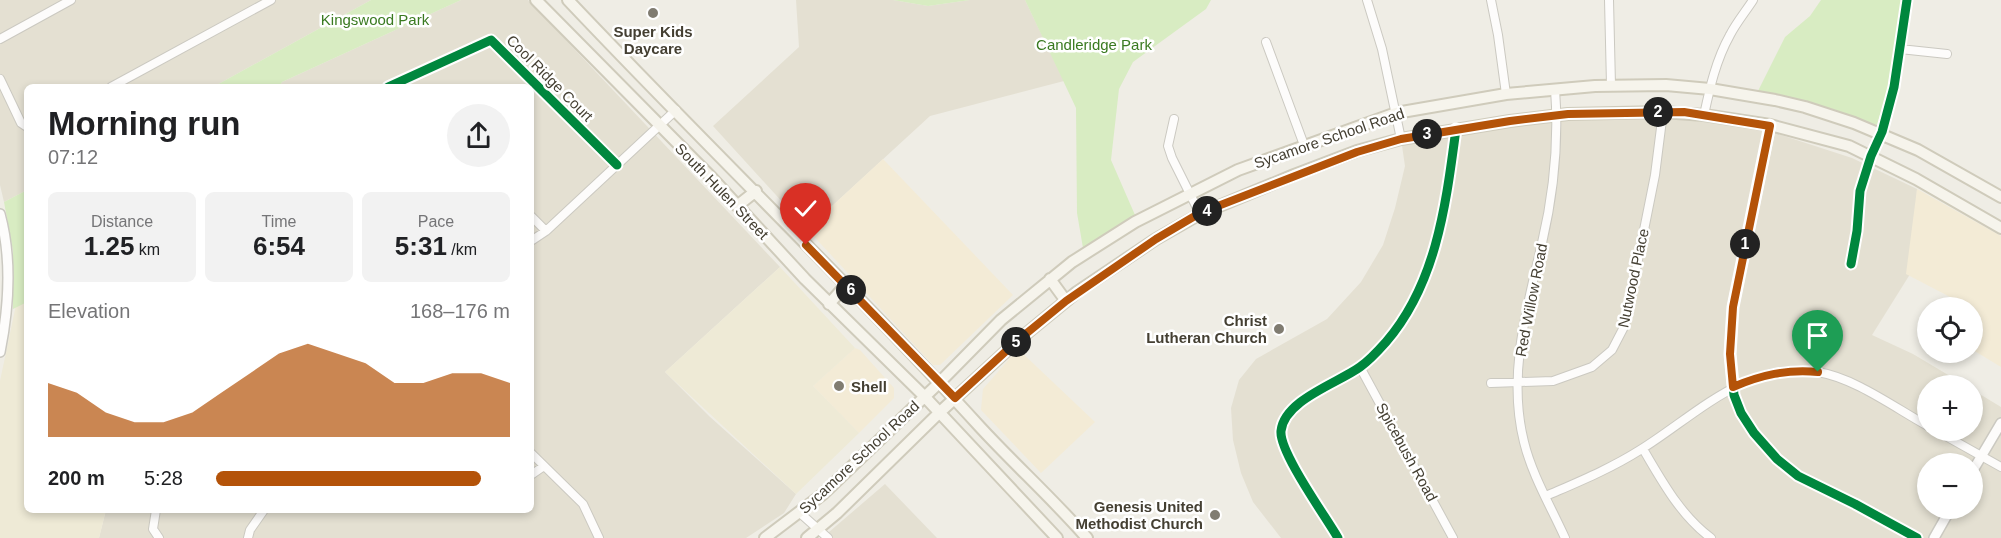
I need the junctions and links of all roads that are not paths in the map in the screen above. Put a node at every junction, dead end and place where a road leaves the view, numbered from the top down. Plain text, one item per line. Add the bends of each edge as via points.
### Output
1 (71, 0) edge
2 (271, 0) edge
3 (536, 0) edge
4 (568, 0) edge
5 (1367, 0) edge
6 (1491, 0) edge
7 (1609, 0) edge
8 (1754, 0) edge
9 (1907, 0) edge
10 (0, 39) edge
11 (1266, 42) dead end
12 (1900, 49) junction
13 (1947, 54) dead end
14 (0, 79) edge
15 (404, 80) junction
16 (117, 84) edge
17 (395, 84) edge
18 (407, 84) edge
19 (1611, 85) junction
20 (1556, 89) junction
21 (1710, 89) junction
22 (1506, 94) junction
23 (676, 110) junction
24 (1663, 112) junction
25 (1396, 113) junction
26 (1557, 115) junction
27 (1704, 115) junction
28 (1174, 119) dead end
29 (24, 125) edge
30 (659, 126) junction
31 (1770, 126) junction
32 (1456, 129) junction
33 (1881, 134) junction
34 (1401, 139) junction
35 (1304, 145) junction
36 (1871, 156) junction
37 (617, 165) junction
38 (756, 191) junction
39 (1190, 194) junction
40 (2001, 197) edge
41 (736, 206) junction
42 (1200, 213) junction
43 (0, 214) edge
44 (534, 219) edge
45 (2001, 228) edge
46 (546, 231) junction
47 (534, 239) edge
48 (1851, 264) dead end
49 (1050, 279) junction
50 (846, 285) junction
51 (1066, 301) junction
52 (829, 304) junction
53 (0, 352) edge
54 (1360, 367) junction
55 (939, 383) junction
56 (1517, 383) junction
57 (1491, 384) dead end
58 (1733, 387) junction
59 (924, 396) junction
60 (955, 398) junction
61 (940, 412) junction
62 (1917, 420) edge
63 (2001, 423) edge
64 (1955, 441) edge
65 (1642, 449) junction
66 (1977, 453) edge
67 (1983, 454) edge
68 (534, 456) edge
69 (1983, 457) edge
70 (544, 466) junction
71 (2001, 467) edge
72 (534, 473) edge
73 (1546, 496) junction
74 (156, 513) edge
75 (262, 513) edge
76 (800, 513) junction
77 (1945, 519) edge
78 (818, 529) junction
79 (159, 538) edge
80 (248, 538) edge
81 (598, 538) edge
82 (765, 538) edge
83 (807, 538) edge
84 (828, 538) edge
85 (1057, 538) edge
86 (1087, 538) edge
87 (1338, 538) edge
88 (1453, 538) edge
89 (1565, 538) edge
90 (1711, 538) edge
91 (1917, 538) edge
92 (1934, 538) edge

1 - 10 street
2 - 16 street
3 - 30 main road, South Hulen Street
4 - 23 main road, South Hulen Street
5 - 25 street
6 - 22 street
7 - 19 street
8 - 21 street via 1726,43
9 - 12 street
11 - 35 street
12 - 13 street
12 - 33 street
14 - 29 street
15 - 17 street, Cool Ridge Court
15 - 18 street
15 - 37 street, Cool Ridge Court via 491,40
19 - 20 main road, Sycamore School Road
19 - 21 main road, Sycamore School Road
20 - 22 main road, Sycamore School Road
20 - 26 street, Red Willow Road
21 - 27 street
21 - 33 main road, Sycamore School Road via 1805,107
22 - 25 main road, Sycamore School Road
23 - 30 street
23 - 38 main road, South Hulen Street
24 - 26 main road, Sycamore School Road
24 - 27 main road, Sycamore School Road
24 - 56 street, Nutwood Place via 1655,175 1621,336 1592,368 1553,381
25 - 34 street
25 - 35 main road, Sycamore School Road
26 - 32 main road, Sycamore School Road
26 - 56 street, Red Willow Road via 1553,189 1524,322
27 - 31 main road, Sycamore School Road
28 - 39 street via 1168,146
30 - 37 street
30 - 41 main road, South Hulen Street
31 - 36 main road, Sycamore School Road via 1849,146
31 - 58 street via 1733,307
32 - 34 main road, Sycamore School Road
32 - 54 street via 1442,219 1417,297 1387,340
33 - 36 street
33 - 40 main road, Sycamore School Road via 1918,150
34 - 42 main road, Sycamore School Road via 1357,152
35 - 39 main road, Sycamore School Road via 1247,166
36 - 45 main road, Sycamore School Road
36 - 48 street via 1860,191
37 - 46 street
38 - 41 main road
38 - 50 main road, South Hulen Street
39 - 42 street
39 - 49 main road, Sycamore School Road via 1135,222
41 - 52 main road, South Hulen Street
42 - 51 main road, Sycamore School Road
43 - 53 street via 8,277
44 - 46 street
46 - 47 street
49 - 51 main road
49 - 55 main road, Sycamore School Road via 1001,320
50 - 52 main road
50 - 55 main road, South Hulen Street
51 - 60 main road, Sycamore School Road
52 - 59 main road, South Hulen Street
54 - 87 street via 1297,404 1281,428 1284,448
54 - 88 street, Spicebush Road
55 - 59 main road, Sycamore School Road
55 - 60 main road, South Hulen Street
56 - 57 street, Nutwood Place
56 - 73 street, Red Willow Road via 1524,442
58 - 62 street via 1782,372 1818,372 1859,386
58 - 65 street
58 - 91 street via 1741,413 1777,459 1798,476
59 - 61 main road, South Hulen Street
59 - 76 main road, Sycamore School Road via 853,468
60 - 61 main road, Sycamore School Road
60 - 86 main road, South Hulen Street
61 - 78 main road, Sycamore School Road
61 - 85 main road, South Hulen Street
63 - 67 street
64 - 66 street
65 - 73 street
65 - 90 street via 1674,499
68 - 70 street
69 - 71 street
70 - 72 street
70 - 81 street via 584,504
73 - 89 street, Red Willow Road
74 - 79 street via 153,529
75 - 80 street
76 - 78 street
76 - 82 main road, Sycamore School Road
77 - 92 street
78 - 83 main road, Sycamore School Road
78 - 84 street

